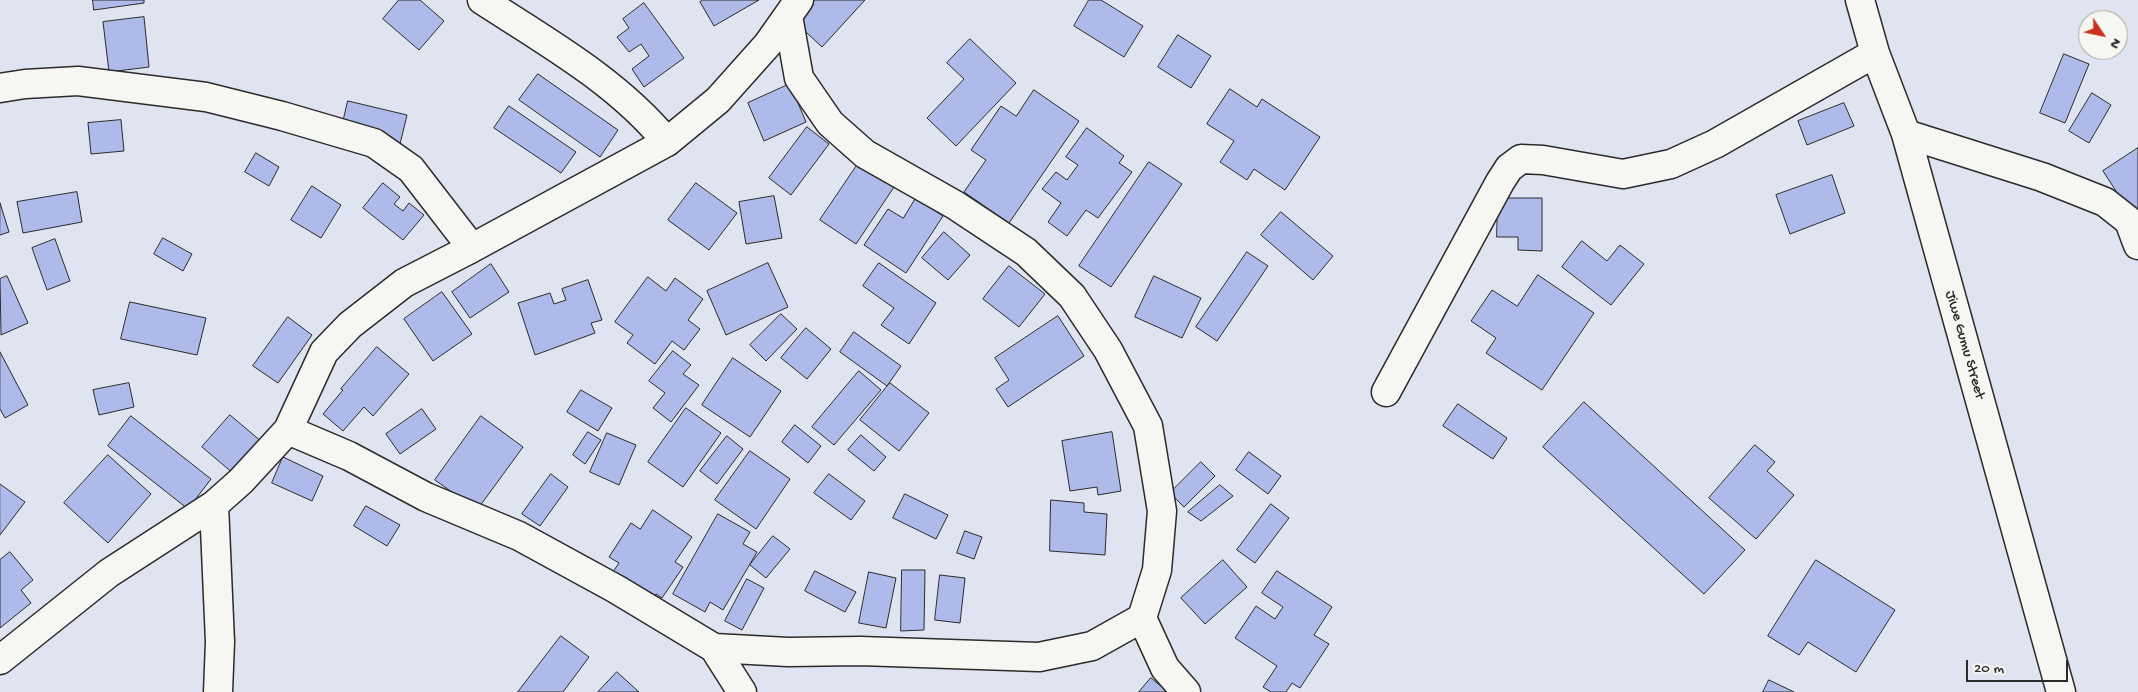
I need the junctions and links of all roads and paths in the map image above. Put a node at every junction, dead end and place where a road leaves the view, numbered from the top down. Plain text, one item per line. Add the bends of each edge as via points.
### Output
1 (482, 0) edge
2 (1860, 0) edge
3 (793, 8) edge
4 (1875, 53) junction
5 (0, 88) edge
6 (1906, 134) junction
7 (667, 142) junction
8 (2138, 245) edge
9 (472, 248) junction
10 (1386, 392) dead end
11 (288, 430) junction
12 (214, 505) junction
13 (1142, 618) junction
14 (714, 648) junction
15 (0, 660) edge
16 (218, 692) edge
17 (742, 692) edge
18 (1186, 692) edge
19 (2061, 692) edge

1 - 7 street via 574,58 646,117
2 - 4 street, Jiwe Gumu Street
3 - 7 street via 768,44 718,100
3 - 13 street via 799,78 830,123 865,154 955,205 1026,252 1072,296 1108,350 1148,426 1162,511 1157,570
4 - 6 street, Jiwe Gumu Street
4 - 10 street via 1715,144 1671,164 1623,174 1521,158 1500,182
5 - 9 street via 78,81 206,97 374,143 411,170
6 - 8 street via 2042,177 2104,202 2130,222
6 - 19 street, Jiwe Gumu Street
7 - 9 street
9 - 11 street via 404,282 350,325 324,352
11 - 12 street via 242,481
11 - 14 street via 349,456 426,497 519,536
12 - 15 street via 109,573
12 - 16 street via 220,642
13 - 14 street via 1092,646 1040,658
13 - 18 street via 1166,668
14 - 17 street

